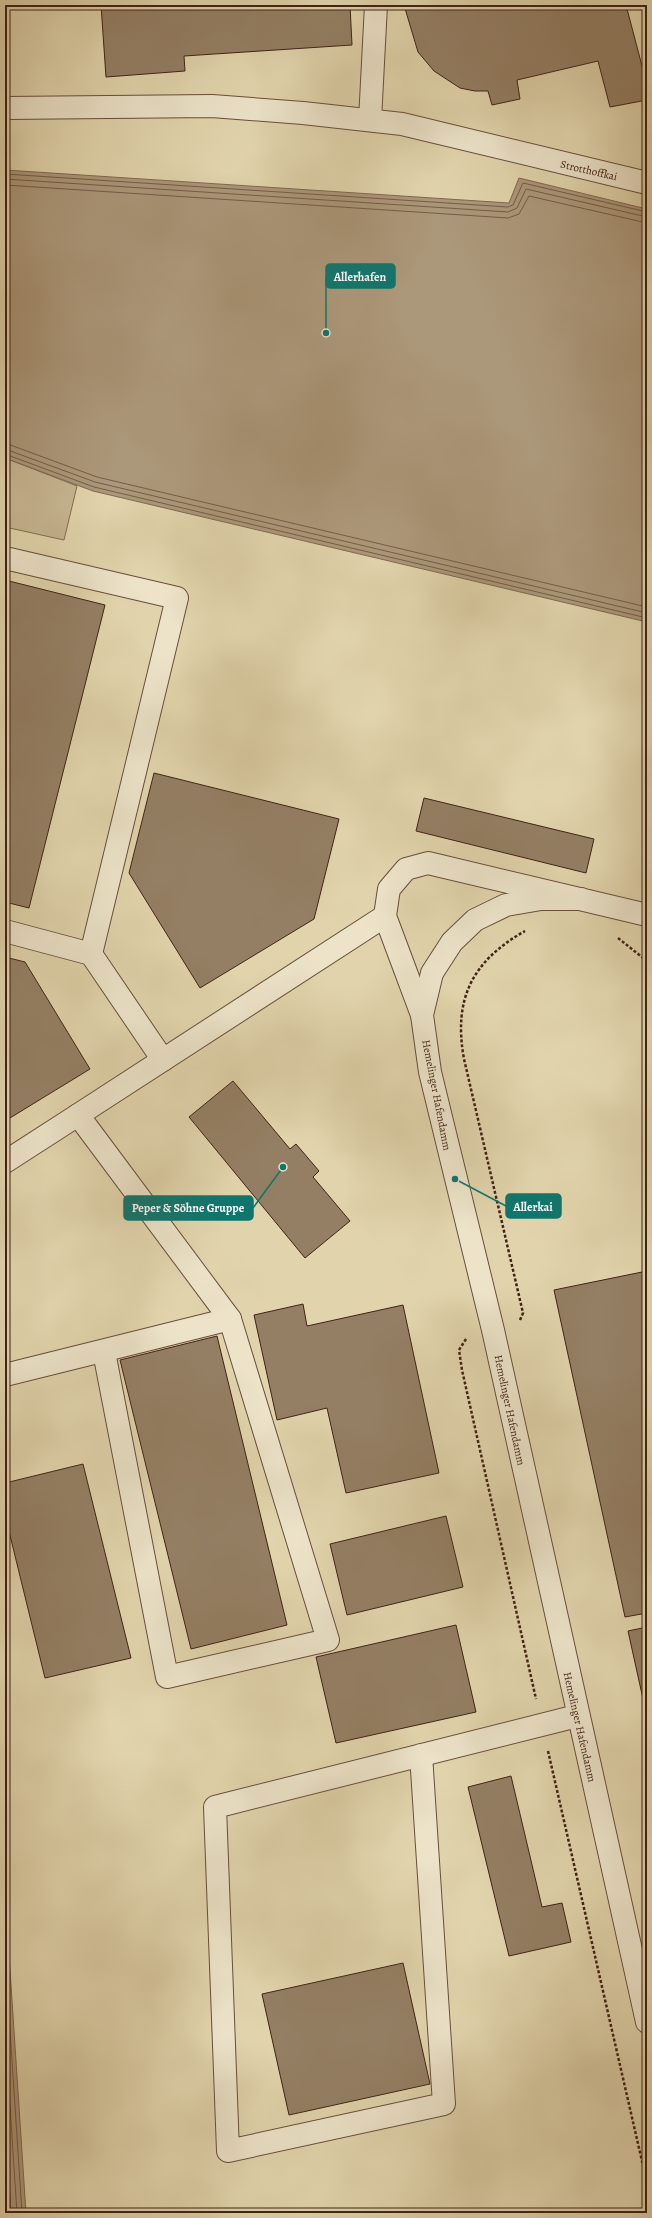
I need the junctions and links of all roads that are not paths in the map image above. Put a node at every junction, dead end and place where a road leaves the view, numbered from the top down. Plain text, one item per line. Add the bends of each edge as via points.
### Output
1 (376, 5) edge
2 (5, 108) edge
3 (370, 120) junction
4 (647, 183) edge
5 (5, 558) edge
6 (581, 900) junction
7 (647, 915) edge
8 (385, 916) junction
9 (5, 931) edge
10 (91, 954) junction
11 (422, 1014) junction
12 (163, 1060) junction
13 (78, 1115) junction
14 (5, 1162) edge
15 (230, 1319) junction
16 (104, 1352) junction
17 (5, 1375) edge
18 (577, 1716) junction
19 (421, 1755) junction
20 (647, 2022) edge

1 - 3 street
2 - 3 street, Strotthoffkai via 212,106
3 - 4 street, Strotthoffkai via 402,124
5 - 10 street via 177,598
6 - 7 street
6 - 8 street via 428,863 406,869 390,889
6 - 11 street, Hemelinger Hafendamm via 541,900 506,905 476,920 452,942 432,973
8 - 11 street
8 - 12 street
9 - 10 street
10 - 12 street
11 - 18 street, Hemelinger Hafendamm via 430,1072 492,1330
12 - 13 street
13 - 14 street
13 - 15 street
15 - 16 street
15 - 16 street via 328,1640 167,1677
16 - 17 street
18 - 19 street
18 - 20 street, Hemelinger Hafendamm
19 - 19 street via 216,1807 228,2151 444,2104

